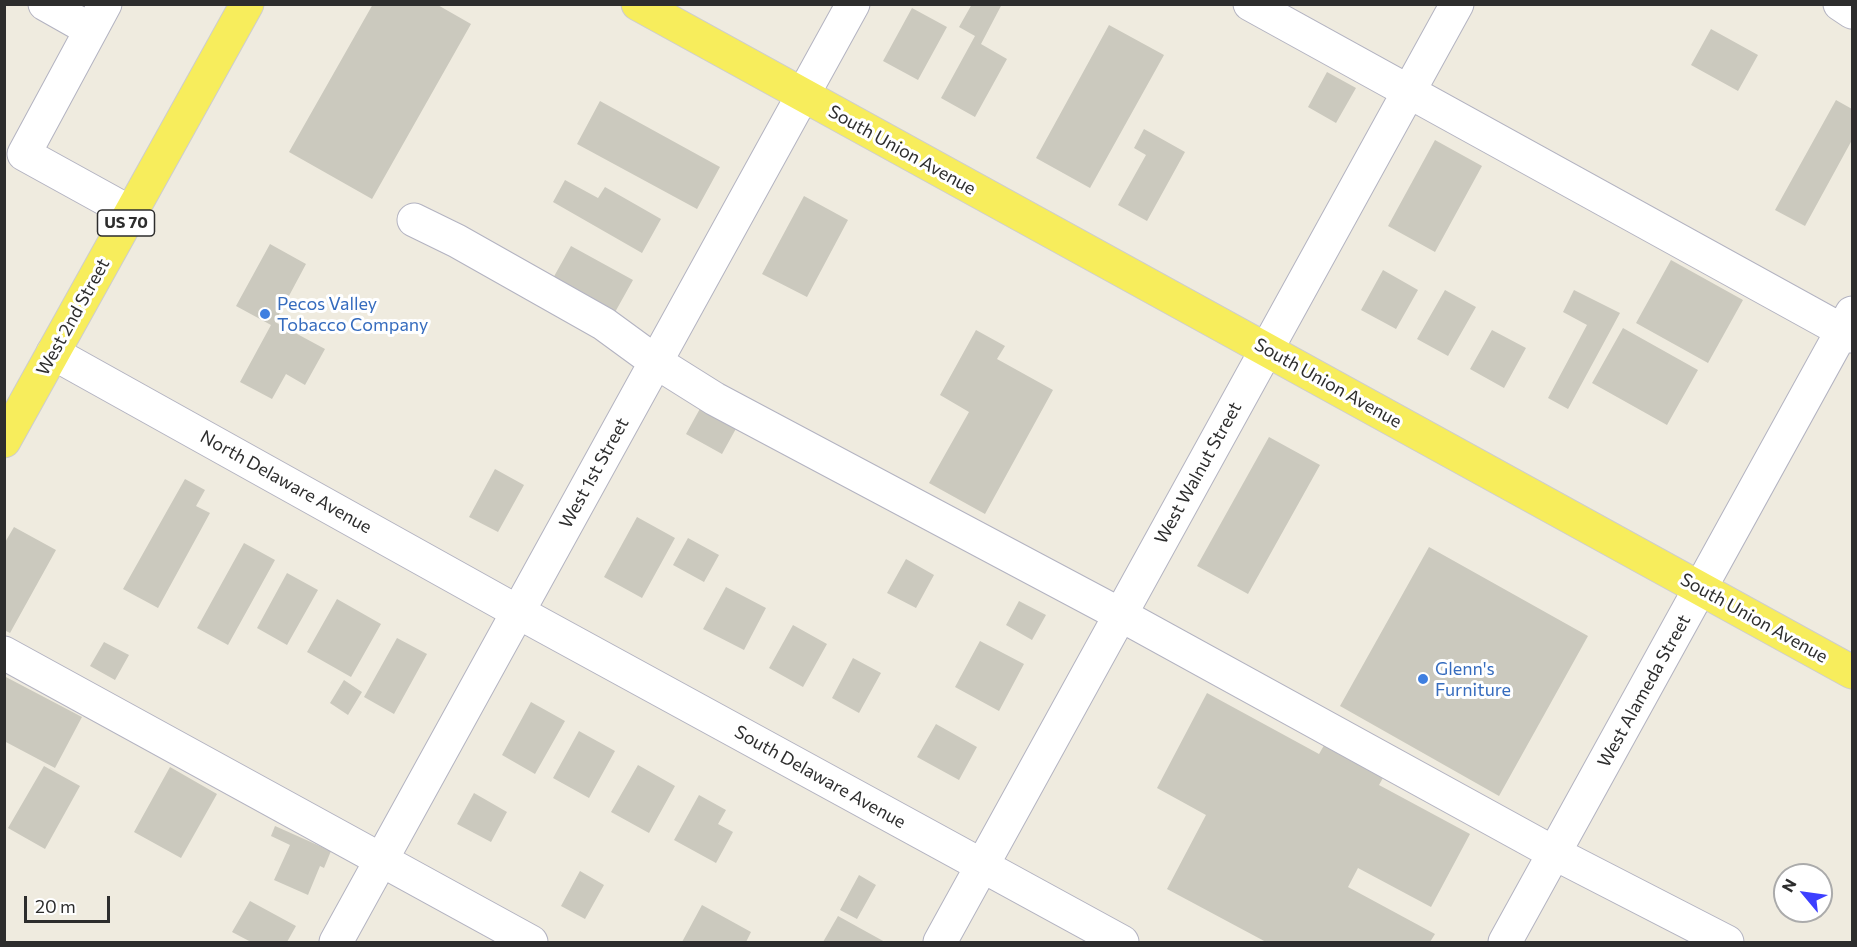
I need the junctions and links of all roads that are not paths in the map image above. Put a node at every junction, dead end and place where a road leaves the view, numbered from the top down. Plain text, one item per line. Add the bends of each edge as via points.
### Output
1 (45, 4) edge
2 (247, 4) edge
3 (638, 4) edge
4 (853, 4) edge
5 (1250, 4) edge
6 (1457, 4) edge
7 (1840, 4) edge
8 (1852, 12) edge
9 (98, 17) edge
10 (1409, 92) junction
11 (803, 95) junction
12 (131, 213) junction
13 (414, 220) dead end
14 (1849, 326) edge
15 (1266, 350) junction
16 (53, 353) junction
17 (656, 362) junction
18 (4, 441) edge
19 (1701, 588) junction
20 (518, 612) junction
21 (1121, 615) junction
22 (4, 653) edge
23 (1852, 672) edge
24 (1554, 854) junction
25 (382, 859) junction
26 (982, 865) junction
27 (336, 942) edge
28 (531, 942) edge
29 (940, 942) edge
30 (1122, 942) edge
31 (1505, 942) edge
32 (1727, 942) edge

1 - 9 street
2 - 12 main road, West 2nd Street / US 70
3 - 11 main road, South Union Avenue
4 - 11 street, West 1st Street
5 - 10 street
6 - 10 street, West Walnut Street
7 - 8 street
9 - 12 street via 24,154
10 - 14 street
10 - 15 street, West Walnut Street
11 - 15 main road, South Union Avenue
11 - 17 street, West 1st Street
12 - 16 main road, West 2nd Street / US 70
13 - 17 street via 604,324
14 - 19 street, West Alameda Street
15 - 19 main road, South Union Avenue
15 - 21 street, West Walnut Street
16 - 18 main road, West 2nd Street / US 70
16 - 20 street, North Delaware Avenue
17 - 20 street, West 1st Street
17 - 21 street via 715,399
19 - 23 main road, South Union Avenue
19 - 24 street, West Alameda Street
20 - 25 street, West 1st Street
20 - 26 street, South Delaware Avenue
21 - 24 street
21 - 26 street, West Walnut Street
22 - 25 street
24 - 31 street, West Alameda Street
24 - 32 street
25 - 27 street, West 1st Street
25 - 28 street
26 - 29 street, West Walnut Street
26 - 30 street, South Delaware Avenue

